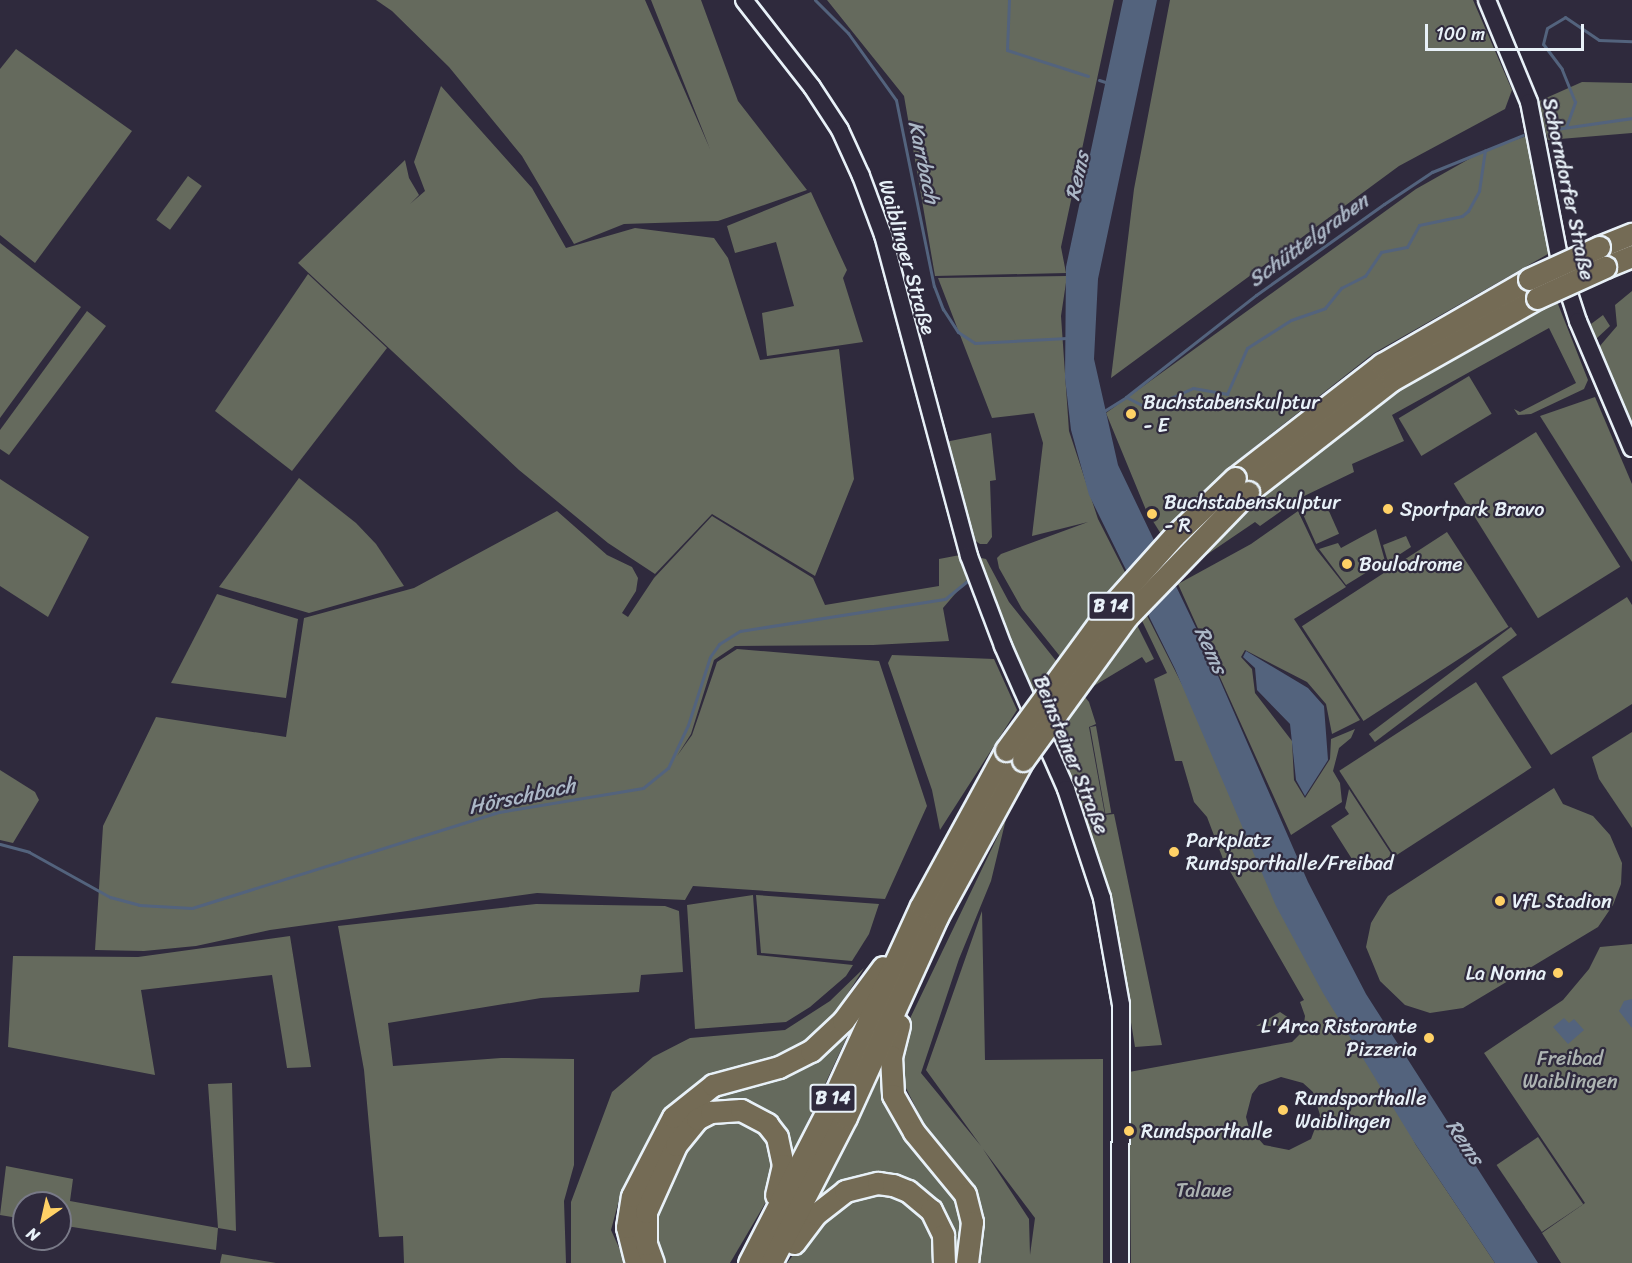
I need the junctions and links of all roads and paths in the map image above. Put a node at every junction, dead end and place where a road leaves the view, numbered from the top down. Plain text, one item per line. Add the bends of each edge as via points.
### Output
1 (744, 0) edge
2 (1487, 0) edge
3 (1632, 234) edge
4 (1632, 256) edge
5 (1632, 448) edge
6 (1241, 485) junction
7 (969, 556) joint
8 (1014, 755) junction
9 (901, 950) junction
10 (903, 993) junction
11 (759, 1244) junction
12 (636, 1263) edge
13 (653, 1263) edge
14 (749, 1263) edge
15 (771, 1263) edge
16 (779, 1263) edge
17 (944, 1263) edge
18 (967, 1263) edge
19 (1120, 1263) edge

1 - 7 street, Waiblinger Straße via 812,87 840,130 861,176 883,235
2 - 5 street, Schorndorfer Straße via 1530,102 1562,272 1578,321
3 - 6 highway, B 14, bridge via 1529,279 1382,364
4 - 6 highway, B 14, bridge via 1538,298 1392,380
6 - 8 highway, B 14, bridge
7 - 19 street, Beinsteiner Straße via 1003,646 1066,789 1102,898 1121,1005
8 - 9 highway, B 14
8 - 10 highway, B 14
9 - 11 highway, B 14 via 828,1109
9 - 12 highway via 877,973 843,1021 811,1051 779,1067 712,1085 673,1117 632,1196 627,1227
10 - 15 highway, B 14 via 815,1180
10 - 18 highway via 903,1014 891,1056 893,1095 914,1132 965,1194 972,1222
11 - 13 highway via 780,1183 781,1148 761,1119 726,1108 698,1119 665,1165 646,1212 646,1244
11 - 14 highway, B 14
16 - 17 highway via 816,1214 845,1191 858,1186 893,1185 931,1209 943,1235

